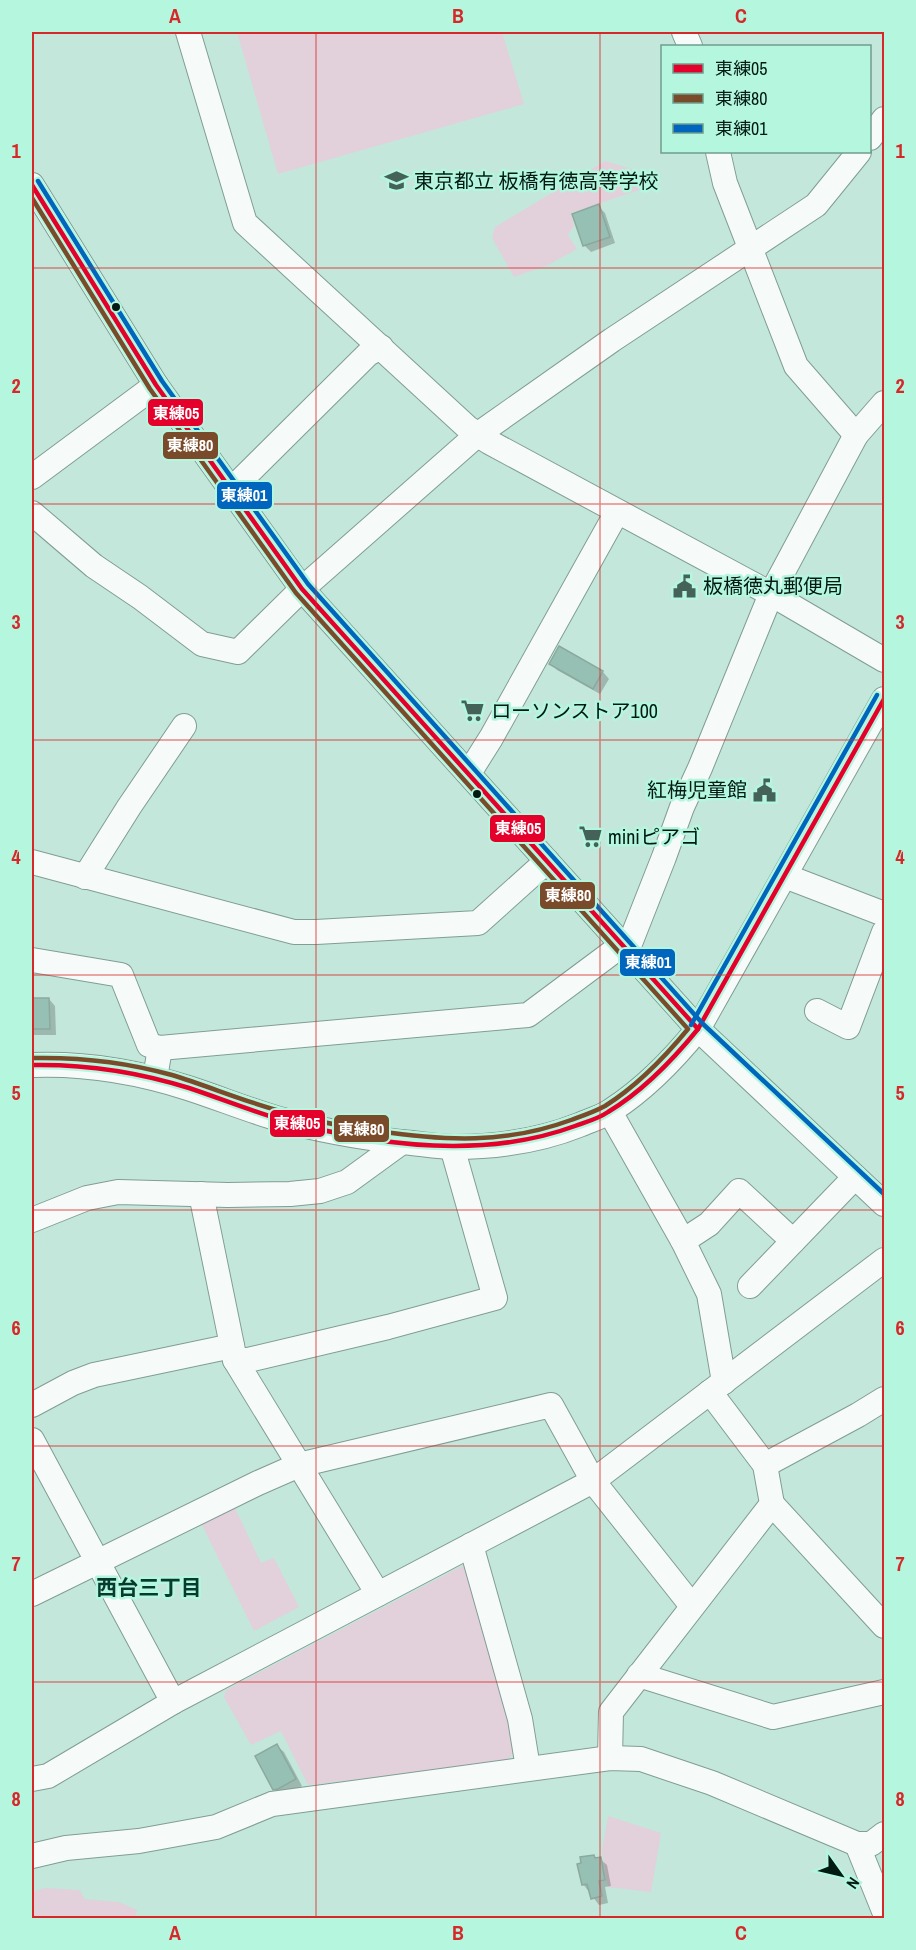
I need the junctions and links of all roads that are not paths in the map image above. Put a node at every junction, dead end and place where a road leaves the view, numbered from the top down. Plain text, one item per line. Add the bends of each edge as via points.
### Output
1 (188, 32) edge
2 (885, 119) edge
3 (871, 137) edge
4 (718, 153) edge
5 (857, 153) edge
6 (32, 185) edge
7 (752, 249) junction
8 (381, 347) junction
9 (156, 384) junction
10 (885, 403) edge
11 (477, 435) junction
12 (856, 435) junction
13 (32, 477) edge
14 (231, 490) junction
15 (617, 512) junction
16 (32, 513) edge
17 (302, 589) junction
18 (771, 594) junction
19 (885, 660) edge
20 (885, 699) edge
21 (184, 726) dead end
22 (467, 772) junction
23 (547, 861) junction
24 (32, 862) edge
25 (785, 876) junction
26 (85, 877) junction
27 (885, 914) edge
28 (885, 932) edge
29 (624, 948) junction
30 (32, 960) edge
31 (817, 1011) dead end
32 (698, 1029) junction
33 (160, 1048) junction
34 (32, 1065) edge
35 (155, 1078) junction
36 (610, 1112) junction
37 (402, 1142) junction
38 (452, 1147) junction
39 (855, 1177) junction
40 (201, 1194) junction
41 (885, 1204) edge
42 (32, 1220) edge
43 (683, 1241) junction
44 (793, 1241) junction
45 (885, 1260) edge
46 (750, 1286) dead end
47 (233, 1353) junction
48 (717, 1387) junction
49 (885, 1399) edge
50 (32, 1405) edge
51 (32, 1440) edge
52 (299, 1465) junction
53 (765, 1465) junction
54 (593, 1481) junction
55 (772, 1503) junction
56 (471, 1545) junction
57 (98, 1562) junction
58 (32, 1594) edge
59 (378, 1594) junction
60 (692, 1606) junction
61 (885, 1626) edge
62 (639, 1675) junction
63 (885, 1692) edge
64 (173, 1702) junction
65 (610, 1758) junction
66 (528, 1768) junction
67 (32, 1779) edge
68 (885, 1833) edge
69 (857, 1844) junction
70 (32, 1856) edge
71 (885, 1911) edge

1 - 8 street via 245,223
2 - 3 street
4 - 7 street via 724,183
5 - 7 street via 816,205
6 - 9 street
7 - 11 street via 612,340
7 - 12 street via 796,366
8 - 11 street
8 - 14 street via 368,354
9 - 13 street
9 - 14 street
10 - 12 street
11 - 15 street
11 - 17 street
12 - 18 street
14 - 17 street
15 - 18 street
15 - 22 street via 491,738
16 - 17 street via 94,566 202,644 223,652 238,652
17 - 22 street
18 - 19 street
18 - 29 street
20 - 25 street
21 - 26 street
22 - 23 street
23 - 26 street via 478,923 316,932 294,932
23 - 29 street
24 - 26 street
25 - 27 street
25 - 32 street
28 - 31 street via 848,1027
29 - 32 street
29 - 33 street via 528,1015
30 - 33 street via 121,975 149,1045
32 - 36 street via 658,1074
32 - 39 street
33 - 35 street
34 - 35 street via 93,1067
35 - 37 street via 307,1126
36 - 38 street via 533,1139 493,1146
36 - 43 street
37 - 38 street
37 - 40 street via 347,1182 320,1191
38 - 47 street via 495,1298 248,1360
39 - 41 street
39 - 44 street
40 - 42 street via 118,1192 87,1198
40 - 47 street
43 - 44 street via 709,1224 739,1191
43 - 48 street via 709,1294
44 - 46 street
45 - 48 street
47 - 50 street via 94,1375
47 - 52 street
48 - 53 street
48 - 54 street
49 - 53 street
51 - 57 street
52 - 54 street via 551,1405
52 - 57 street
52 - 59 street
53 - 55 street
54 - 56 street
54 - 60 street
55 - 60 street
55 - 61 street
56 - 59 street
56 - 66 street via 520,1719
57 - 58 street
57 - 64 street
59 - 64 street
60 - 62 street
62 - 63 street via 773,1718
62 - 65 street via 611,1712
64 - 67 street via 48,1776
65 - 66 street
65 - 69 street via 641,1759 702,1779
66 - 70 street via 272,1804 216,1827
68 - 69 street via 871,1844
69 - 71 street

